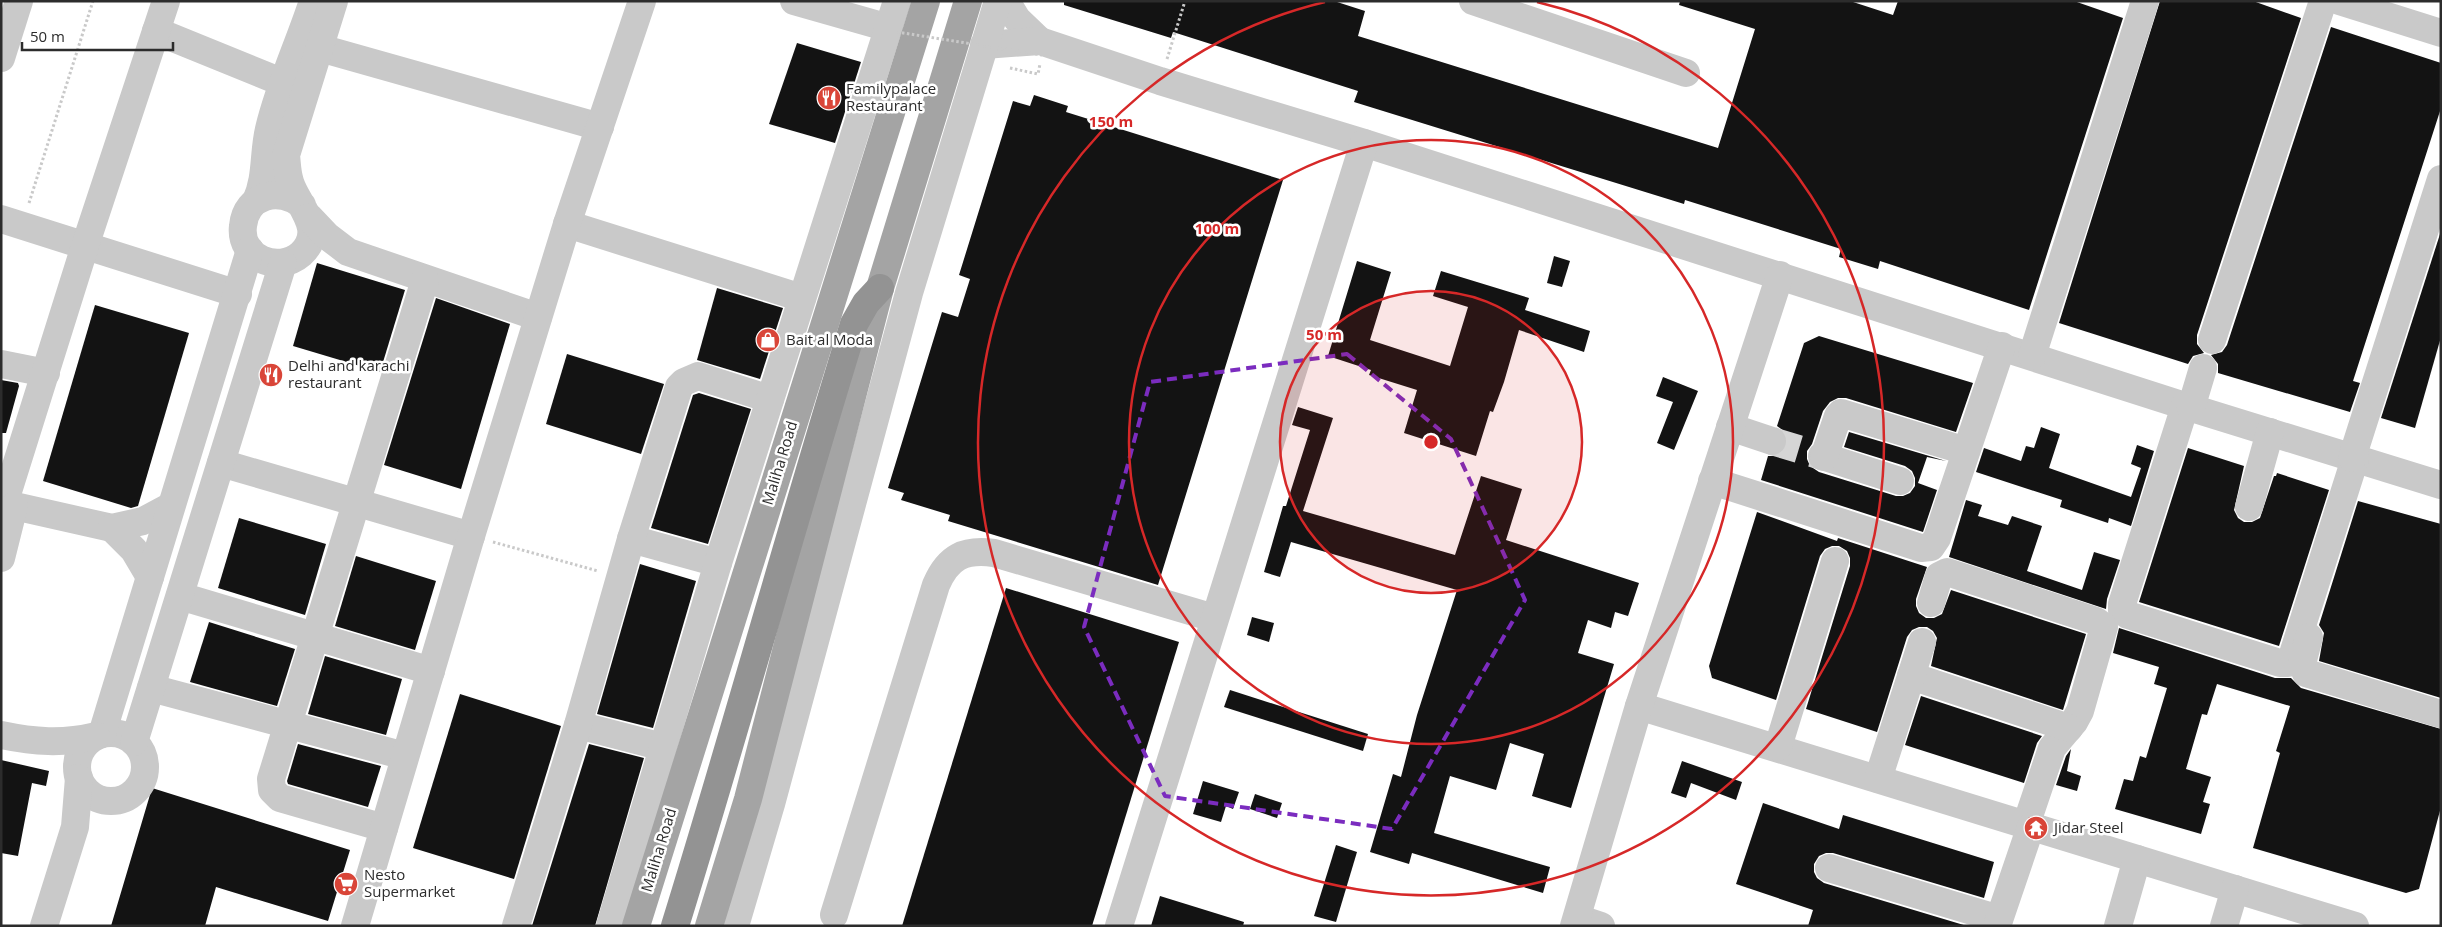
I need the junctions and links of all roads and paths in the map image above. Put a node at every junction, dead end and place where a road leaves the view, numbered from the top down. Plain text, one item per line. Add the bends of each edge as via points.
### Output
1 (19, 1) edge
2 (93, 1) edge
3 (166, 1) edge
4 (313, 1) edge
5 (334, 1) edge
6 (642, 1) edge
7 (794, 1) edge
8 (897, 1) edge
9 (926, 1) edge
10 (968, 1) edge
11 (998, 1) edge
12 (1006, 1) edge
13 (1185, 1) edge
14 (1473, 1) edge
15 (2145, 1) edge
16 (2323, 1) edge
17 (2339, 1) edge
18 (893, 30) junction
19 (156, 31) junction
20 (2441, 33) edge
21 (984, 45) junction
22 (320, 48) junction
23 (1041, 48) junction
24 (3, 50) edge
25 (1686, 73) dead end
26 (1160, 81) junction
27 (284, 83) junction
28 (600, 127) junction
29 (1364, 143) junction
30 (2441, 179) edge
31 (256, 200) junction
32 (306, 211) junction
33 (11, 222) edge
34 (567, 224) junction
35 (85, 246) junction
36 (250, 250) junction
37 (348, 252) junction
38 (288, 261) junction
39 (1780, 275) junction
40 (425, 280) junction
41 (880, 288) junction
42 (238, 294) junction
43 (802, 298) junction
44 (538, 317) junction
45 (2212, 340) dead end
46 (2002, 346) junction
47 (2032, 356) junction
48 (1, 364) edge
49 (2203, 368) dead end
50 (46, 373) junction
51 (770, 399) junction
52 (2188, 407) junction
53 (1730, 427) junction
54 (2270, 432) junction
55 (1772, 442) tunnel mouth
56 (1966, 451) junction
57 (2357, 459) junction
58 (221, 463) junction
59 (1900, 481) dead end
60 (1712, 482) junction
61 (2441, 485) edge
62 (357, 503) junction
63 (6, 505) edge
64 (171, 506) junction
65 (2249, 507) dead end
66 (112, 528) junction
67 (471, 536) junction
68 (631, 539) junction
69 (1, 558) edge
70 (1836, 561) dead end
71 (718, 563) junction
72 (150, 577) junction
73 (620, 577) junction
74 (180, 596) junction
75 (1931, 603) dead end
76 (1214, 618) junction
77 (315, 636) junction
78 (1922, 642) dead end
79 (431, 671) junction
80 (1911, 676) junction
81 (151, 688) junction
82 (1640, 706) junction
83 (2441, 714) edge
84 (288, 725) junction
85 (578, 725) junction
86 (2069, 728) junction
87 (1, 735) edge
88 (99, 735) junction
89 (32, 742) junction
90 (134, 742) junction
91 (663, 747) junction
92 (1778, 747) junction
93 (405, 756) junction
94 (78, 775) junction
95 (1878, 779) junction
96 (123, 799) junction
97 (2029, 825) junction
98 (384, 828) junction
99 (71, 839) junction
100 (2137, 859) junction
101 (1828, 868) dead end
102 (2235, 889) junction
103 (834, 915) dead end
104 (1998, 922) edge
105 (1584, 923) edge
106 (44, 926) edge
107 (355, 926) edge
108 (516, 926) edge
109 (610, 926) edge
110 (636, 926) edge
111 (675, 926) edge
112 (710, 926) edge
113 (736, 926) edge
114 (1119, 926) edge
115 (2118, 926) edge
116 (2224, 926) edge
117 (2355, 926) edge

1 - 24 street
2 - 33 path
3 - 19 street
4 - 27 street
5 - 22 street
6 - 28 street
7 - 18 street
8 - 18 street
9 - 110 main road, Maliha Road
10 - 41 main road
11 - 21 street
12 - 23 street
13 - 26 path
14 - 25 street
15 - 47 street
16 - 45 street
17 - 20 street
18 - 23 path, bridge
18 - 43 street
19 - 27 street
19 - 35 street
21 - 23 street
21 - 113 street via 909,293
22 - 28 street
22 - 32 street via 286,155 289,180
23 - 26 street
26 - 29 street
27 - 31 street via 268,130 265,175
28 - 34 street
29 - 39 street
29 - 76 street
30 - 57 street
31 - 32 street via 275,194 285,195
31 - 36 street via 244,219 243,235
32 - 37 street via 327,236
32 - 38 street via 311,229 309,241 302,252
33 - 35 street
34 - 43 street
34 - 44 street
35 - 42 street
35 - 50 street
36 - 38 street via 265,261
36 - 42 street
37 - 38 street via 320,252
37 - 40 street
38 - 58 street
39 - 46 street
39 - 53 street
40 - 44 street
40 - 62 street
41 - 111 highway via 866,303 854,324
41 - 112 main road via 748,798
42 - 64 street
43 - 51 street
44 - 67 street
46 - 47 street
46 - 56 street
47 - 52 street
48 - 50 street
49 - 52 street
50 - 63 street
51 - 68 street via 698,376 684,382 677,394
51 - 71 street
52 - 54 street
52 - 57 street via 2122,611 2280,663 2288,663 2292,657
53 - 55 street
53 - 60 street
54 - 57 street
54 - 65 street
56 - 59 street via 1844,412 1838,416 1823,457
56 - 60 street via 1935,543 1926,548
57 - 61 street
57 - 83 street via 2302,659 2303,669 2310,675
58 - 62 street
58 - 74 street
60 - 82 street
62 - 67 street
62 - 77 street
63 - 66 street
63 - 69 street
64 - 66 street via 143,521
64 - 72 street
66 - 72 street via 134,550
67 - 73 path
67 - 79 street
68 - 71 street
68 - 73 street
70 - 92 street
71 - 91 street
72 - 88 street
73 - 85 street
74 - 77 street
74 - 81 street
75 - 86 street via 1939,576 1946,572 2102,624 2104,634 2080,712
76 - 103 street via 994,553 975,551 957,557 943,569 936,585
76 - 114 street
77 - 79 street
77 - 84 street
78 - 80 street
79 - 93 street
80 - 86 street
80 - 95 street
81 - 84 street
81 - 90 street
82 - 92 street
82 - 105 street
84 - 93 street
84 - 98 street via 271,779 276,795
85 - 91 street
85 - 108 street
86 - 97 street via 2052,748
87 - 89 street
88 - 89 street via 64,742
88 - 90 street via 124,735
88 - 94 street via 81,751
89 - 94 street via 57,754
90 - 96 street via 142,751 145,774 133,794
91 - 109 street
92 - 95 street
93 - 98 street
94 - 96 street via 84,787 101,800
94 - 99 street via 77,815
95 - 97 street
96 - 99 street
97 - 100 street
97 - 104 street
98 - 107 street
99 - 106 street
100 - 102 street
100 - 115 street
101 - 104 street
102 - 116 street
102 - 117 street

